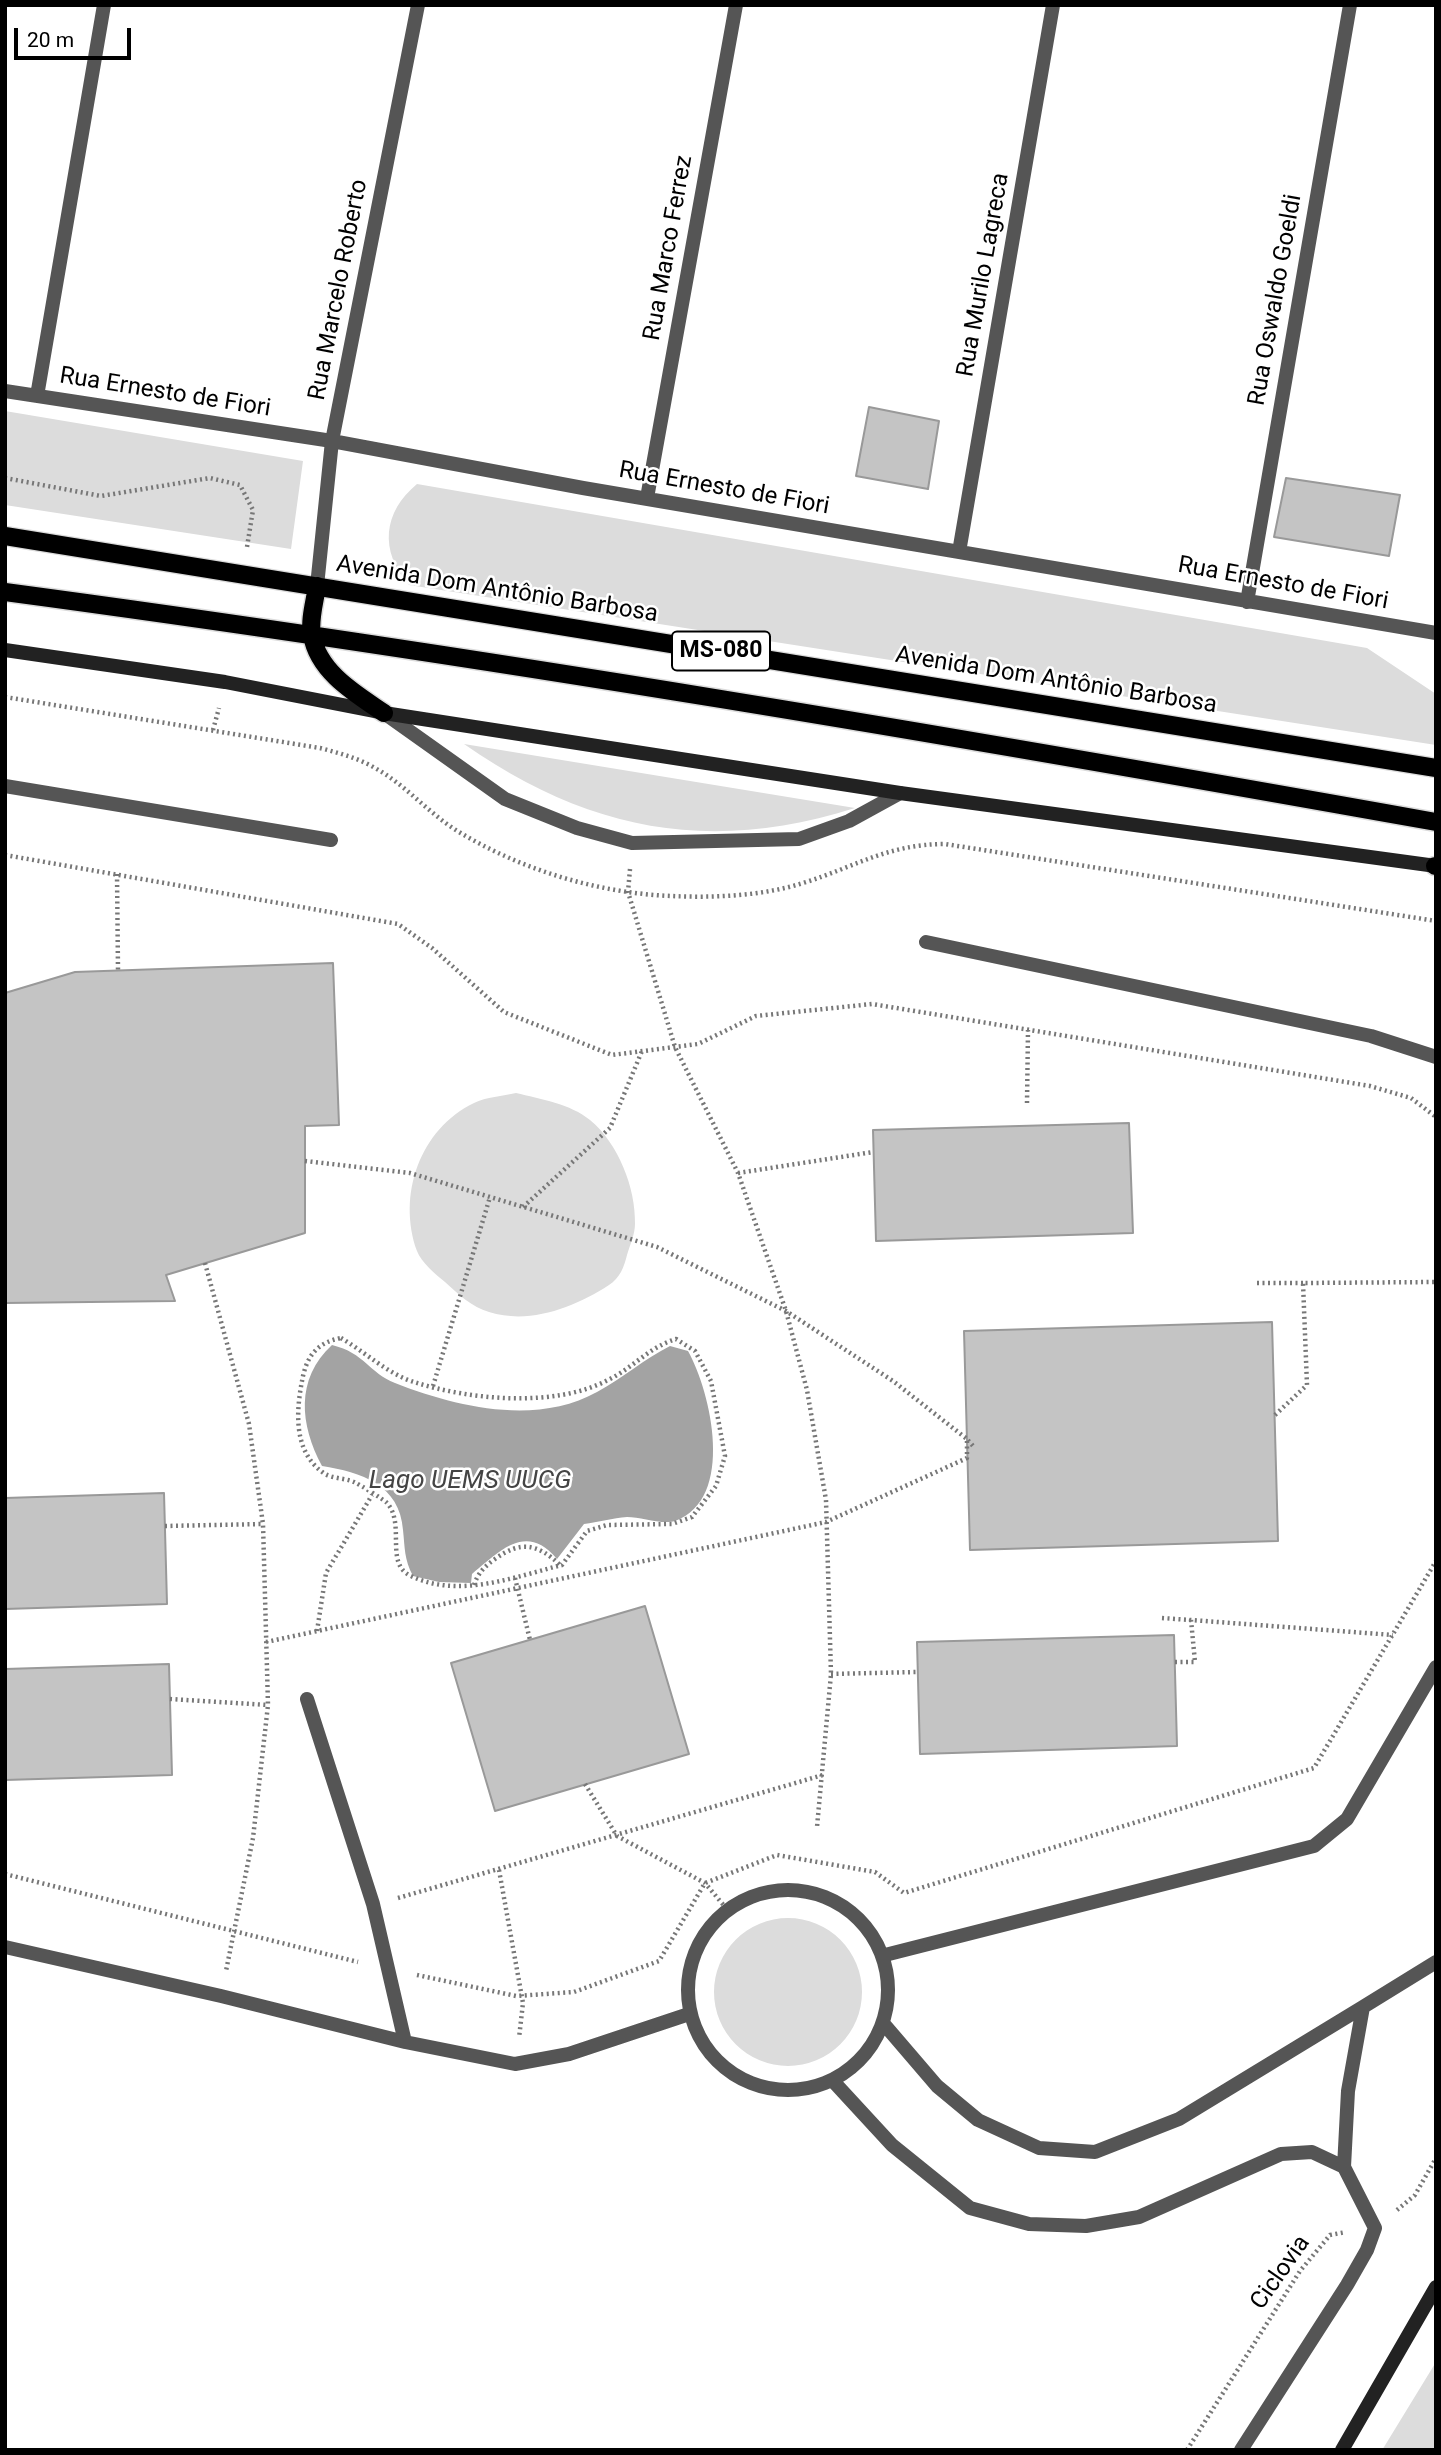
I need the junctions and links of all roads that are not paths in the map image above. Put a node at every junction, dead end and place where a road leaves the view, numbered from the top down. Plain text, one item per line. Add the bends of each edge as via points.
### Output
1 (104, 5) edge
2 (418, 5) edge
3 (736, 5) edge
4 (1053, 5) edge
5 (1350, 5) edge
6 (5, 391) edge
7 (37, 396) junction
8 (332, 442) junction
9 (647, 498) junction
10 (5, 536) edge
11 (959, 552) junction
12 (317, 586) junction
13 (5, 592) edge
14 (1247, 601) junction
15 (1436, 633) edge
16 (312, 635) junction
17 (5, 650) edge
18 (384, 713) junction
19 (1436, 768) edge
20 (5, 786) edge
21 (900, 793) junction
22 (1436, 822) edge
23 (331, 840) dead end
24 (1436, 866) edge
25 (926, 942) dead end
26 (1436, 1057) edge
27 (1436, 1667) edge
28 (307, 1699) dead end
29 (5, 1947) edge
30 (885, 1955) junction
31 (1436, 1962) edge
32 (1363, 2007) junction
33 (689, 2014) junction
34 (883, 2024) junction
35 (405, 2042) junction
36 (834, 2081) junction
37 (1344, 2167) junction
38 (1436, 2287) edge
39 (1241, 2450) edge
40 (1342, 2450) edge

1 - 7 street
2 - 8 street, Rua Marcelo Roberto
3 - 9 street, Rua Marco Ferrez
4 - 11 street, Rua Murilo Lagreca
5 - 14 street, Rua Oswaldo Goeldi
6 - 7 street, Rua Ernesto de Fiori
7 - 8 street, Rua Ernesto de Fiori
8 - 9 street, Rua Ernesto de Fiori
8 - 12 street, Rua Marcelo Roberto
9 - 11 street, Rua Ernesto de Fiori
10 - 12 main road, Avenida Dom Antônio Barbosa / MS-080
11 - 14 street, Rua Ernesto de Fiori
12 - 16 main road
12 - 19 main road, Avenida Dom Antônio Barbosa / MS-080
13 - 16 main road, MS-080
14 - 15 street, Rua Ernesto de Fiori
16 - 18 main road via 324,662 344,684
16 - 22 main road, MS-080 via 925,731
17 - 18 main road via 225,682
18 - 21 main road
18 - 21 street via 505,799 578,828 632,843 799,839 849,821
20 - 23 street
21 - 24 main road
25 - 26 street via 1371,1036
27 - 30 street via 1347,1819 1314,1846
28 - 35 street via 373,1904
29 - 35 street
30 - 33 street via 871,1929 850,1908 824,1896 783,1891 750,1898 726,1908 700,1938 687,1975
30 - 34 street
31 - 32 street
32 - 34 street via 1179,2119 1095,2152 1039,2148 978,2120 937,2086
32 - 37 street via 1348,2091
33 - 35 street via 569,2054 515,2064
33 - 36 street via 710,2054 746,2081 789,2091
34 - 36 street via 877,2041 858,2064
36 - 37 street via 891,2145 970,2208 1029,2224 1086,2226 1139,2217 1281,2154 1312,2152
37 - 39 street via 1375,2228 1367,2250
38 - 40 main road

